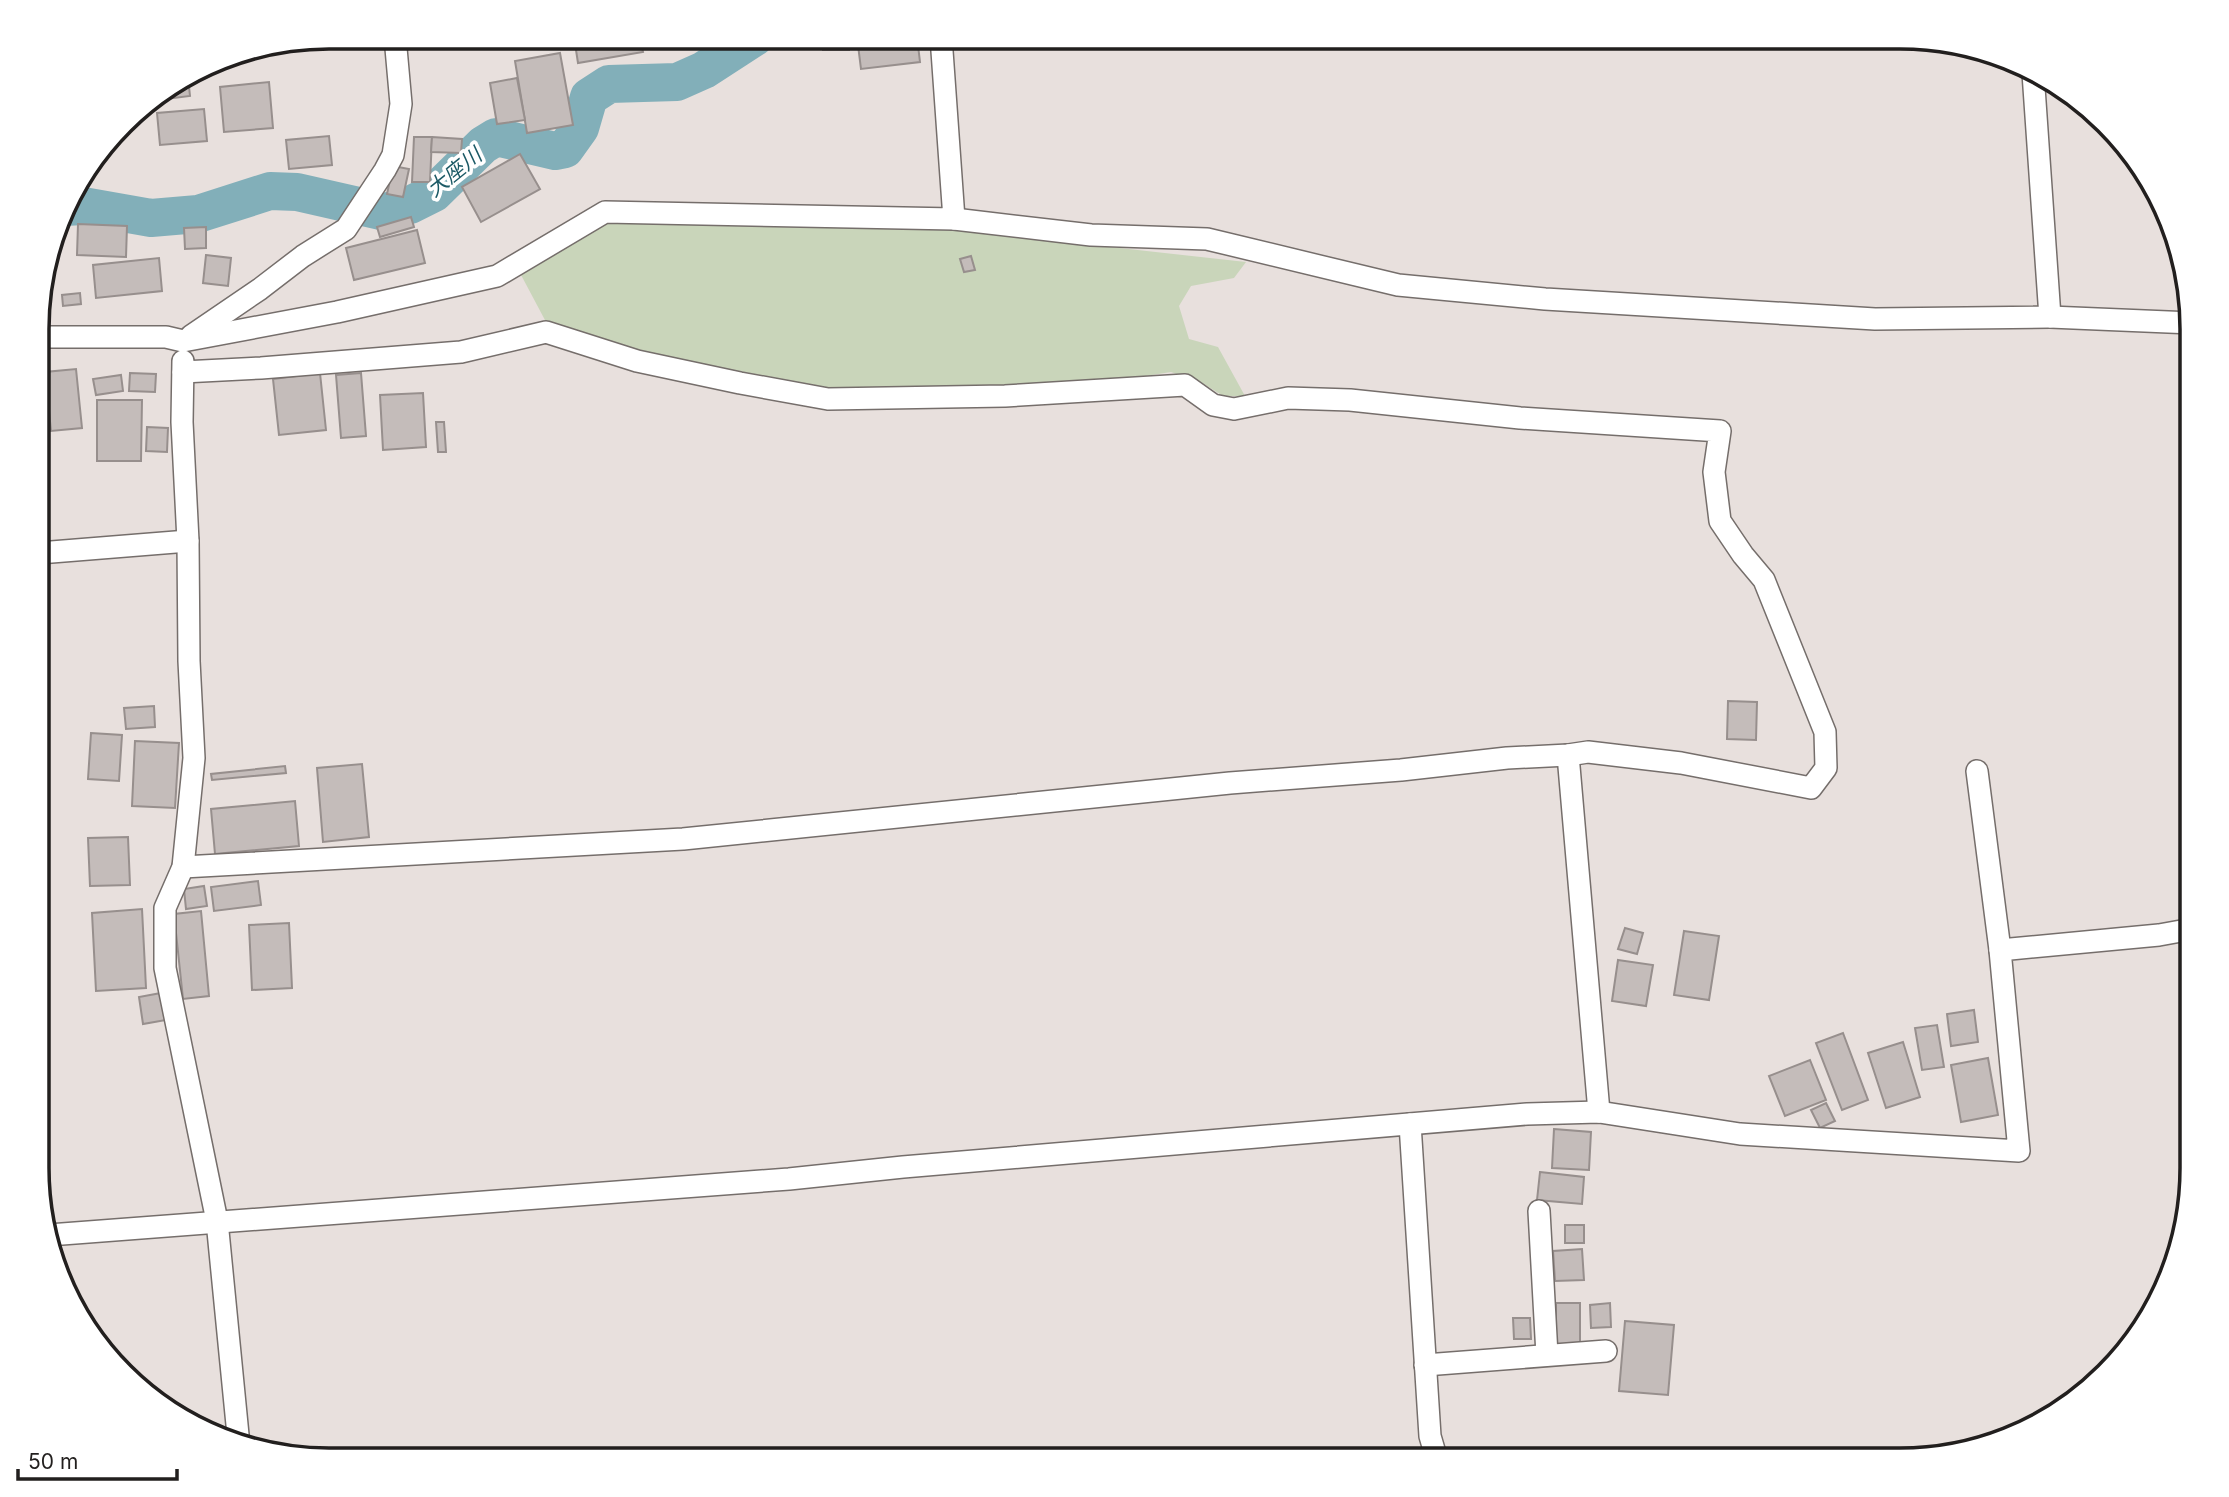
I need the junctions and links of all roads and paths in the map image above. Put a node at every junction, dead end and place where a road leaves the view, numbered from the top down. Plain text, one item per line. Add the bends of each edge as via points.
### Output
1 (396, 49) edge
2 (942, 49) edge
3 (2034, 83) edge
4 (954, 219) junction
5 (2050, 317) junction
6 (2180, 322) edge
7 (49, 337) edge
8 (183, 341) junction
9 (183, 372) junction
10 (188, 541) junction
11 (49, 552) edge
12 (1568, 755) junction
13 (1977, 771) dead end
14 (183, 867) junction
15 (2180, 931) edge
16 (2000, 950) junction
17 (1599, 1112) junction
18 (1410, 1124) junction
19 (1539, 1210) dead end
20 (217, 1221) junction
21 (57, 1234) edge
22 (1606, 1350) dead end
23 (1547, 1355) junction
24 (1425, 1365) junction
25 (238, 1433) edge
26 (1434, 1448) edge

1 - 8 street via 401,104 393,155 346,229
2 - 4 street
3 - 5 street
4 - 5 street via 1091,235 1207,239 1398,285 1545,299 1875,318
4 - 8 street via 605,212 497,276
5 - 6 street
7 - 8 street
8 - 9 street
9 - 10 street
9 - 12 street via 461,352 546,332 637,361 828,399 1005,396 1185,384 1213,405 1234,409 1288,398 1350,400 1520,418 1720,431 1714,472 1720,521 1764,580 1825,732 1826,768 1811,788 1681,763 1588,752
10 - 11 street
10 - 14 street via 194,758
12 - 14 street via 1230,783 682,839
12 - 17 street
13 - 16 street
14 - 20 street via 165,908 165,968
15 - 16 street
16 - 17 street via 2019,1151 1740,1134
17 - 18 street
18 - 20 street via 789,1179
18 - 24 street
19 - 23 street
20 - 21 street
20 - 25 street
22 - 23 street
23 - 24 street
24 - 26 street

